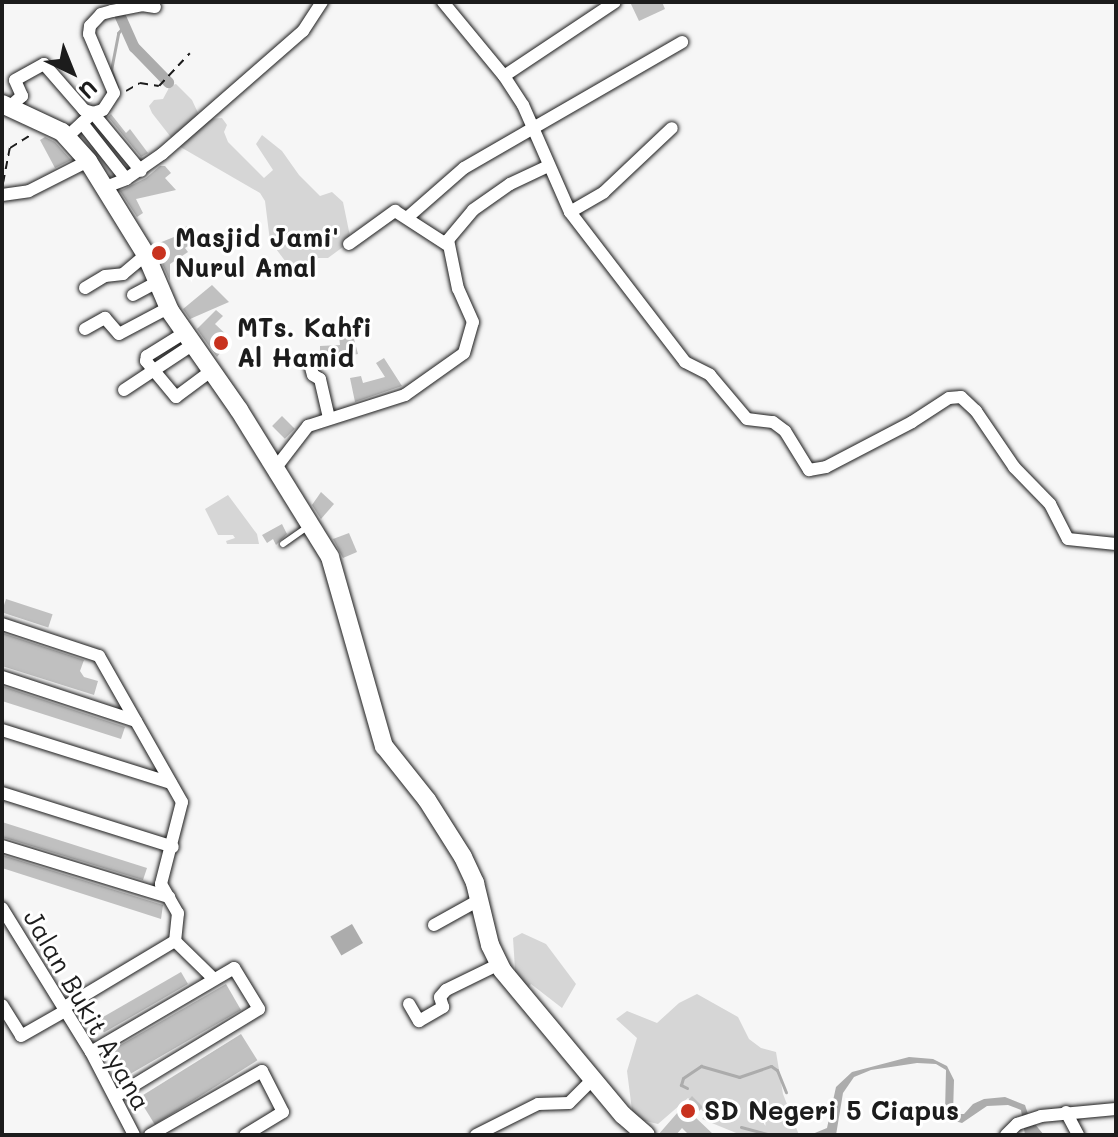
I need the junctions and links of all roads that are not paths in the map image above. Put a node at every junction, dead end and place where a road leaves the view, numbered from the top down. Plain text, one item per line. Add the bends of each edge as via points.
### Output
1 (322, 2) edge
2 (443, 2) edge
3 (615, 2) edge
4 (155, 7) dead end
5 (682, 42) dead end
6 (504, 76) junction
7 (5, 106) edge
8 (93, 113) junction
9 (535, 125) junction
10 (672, 128) dead end
11 (75, 130) junction
12 (88, 161) junction
13 (548, 166) junction
14 (141, 171) junction
15 (126, 179) junction
16 (103, 188) junction
17 (2, 195) edge
18 (570, 212) junction
19 (408, 217) junction
20 (349, 244) dead end
21 (446, 244) junction
22 (146, 255) junction
23 (157, 282) junction
24 (85, 288) dead end
25 (133, 295) dead end
26 (168, 308) junction
27 (85, 329) dead end
28 (188, 339) junction
29 (310, 364) dead end
30 (154, 370) junction
31 (211, 371) junction
32 (124, 390) dead end
33 (329, 417) junction
34 (274, 470) junction
35 (309, 526) junction
36 (283, 544) dead end
37 (1116, 544) edge
38 (2, 624) edge
39 (2, 677) edge
40 (136, 721) junction
41 (2, 730) edge
42 (171, 783) junction
43 (2, 793) edge
44 (2, 846) edge
45 (173, 847) junction
46 (169, 897) junction
47 (479, 900) junction
48 (2, 909) edge
49 (434, 925) dead end
50 (175, 941) junction
51 (499, 964) junction
52 (214, 979) junction
53 (409, 1004) dead end
54 (2, 1005) edge
55 (64, 1010) junction
56 (91, 1052) junction
57 (594, 1078) junction
58 (116, 1096) junction
59 (1116, 1109) edge
60 (1066, 1112) junction
61 (134, 1135) edge
62 (150, 1135) edge
63 (245, 1135) edge
64 (476, 1135) edge
65 (646, 1135) edge
66 (1006, 1135) edge
67 (1078, 1135) edge

1 - 14 street via 303,31
2 - 6 street
3 - 6 street
4 - 8 street via 101,14 90,26 114,93 107,106
5 - 9 street
6 - 9 street
7 - 8 street via 22,96 15,80 44,64 80,106
7 - 11 street via 47,125
8 - 11 street
8 - 14 street
9 - 13 street
9 - 19 street via 464,168
10 - 18 street via 604,192
11 - 12 street
11 - 15 street
12 - 16 street
12 - 17 street via 29,191
13 - 18 street
13 - 21 street via 473,210
14 - 15 street
15 - 16 street
16 - 22 street
18 - 37 street via 685,362 710,375 747,419 773,422 785,431 809,470 826,467 949,398 961,397 1014,467 1050,504 1068,539
19 - 20 street via 389,213
19 - 21 street
21 - 33 street via 473,322 466,348 405,395
22 - 23 street
22 - 24 street via 123,274 105,276
23 - 25 street
23 - 26 street
26 - 27 street via 119,334 105,318
26 - 28 street
28 - 30 street
28 - 31 street
29 - 33 street via 320,379
30 - 31 street via 178,397
30 - 32 street
31 - 34 street
33 - 34 street via 308,426
34 - 35 street
35 - 36 lane
35 - 47 street via 330,557 384,746 453,840
38 - 40 street via 99,656
39 - 40 street
40 - 42 street
41 - 42 street
42 - 45 street via 182,802
43 - 45 street
44 - 46 street
45 - 46 street via 161,884
46 - 50 street via 178,913
47 - 49 street
47 - 51 street
48 - 55 street, Jalan Bukit Ayana
50 - 52 street
50 - 55 street
51 - 53 street via 446,990 440,997 443,1007 420,1021
51 - 57 street
52 - 56 street
52 - 58 street via 234,968 259,1009
54 - 55 street via 21,1036
55 - 56 street, Jalan Bukit Ayana
56 - 58 street, Jalan Bukit Ayana
57 - 64 street via 569,1103 538,1104
57 - 65 street
58 - 61 street, Jalan Bukit Ayana
59 - 60 street
60 - 66 street via 1028,1121
60 - 67 street
62 - 63 street via 262,1071 283,1112

